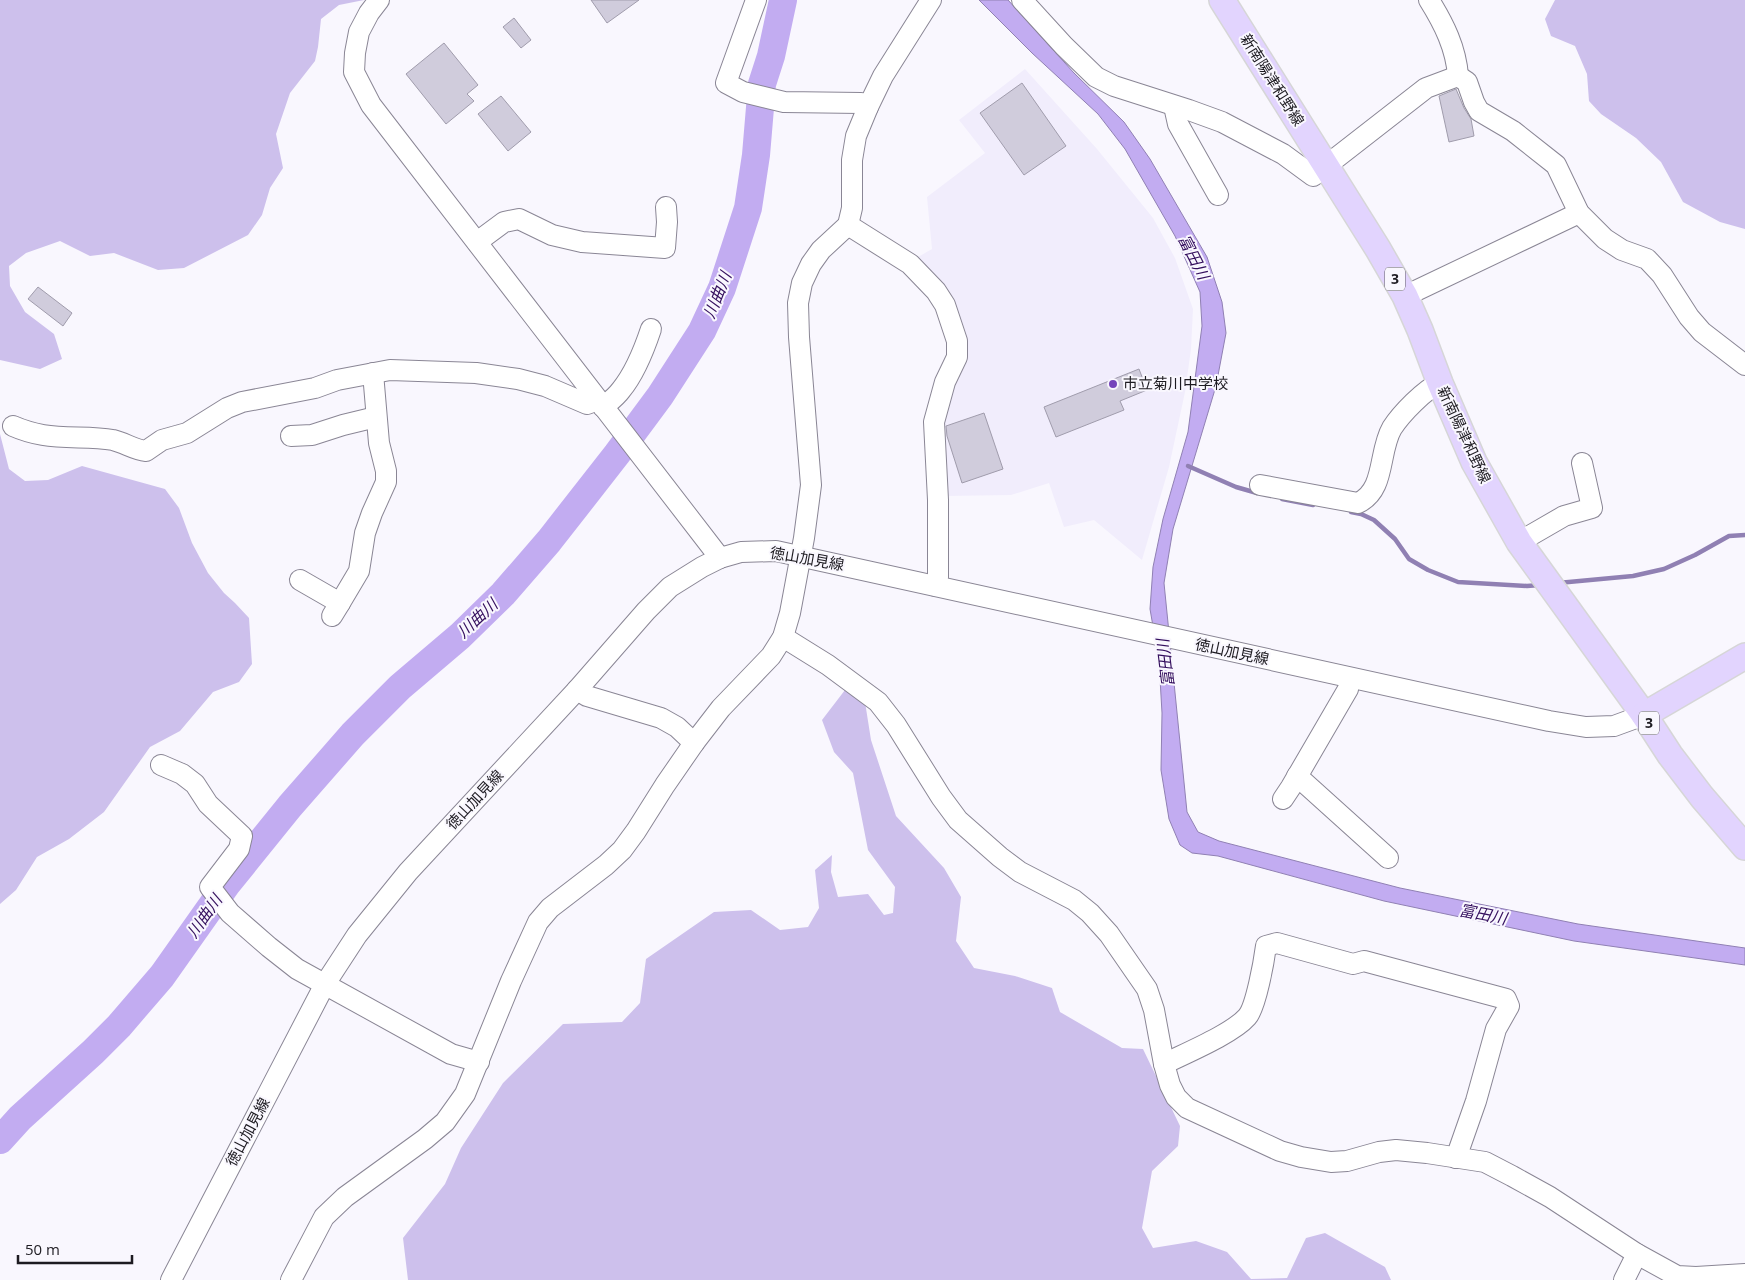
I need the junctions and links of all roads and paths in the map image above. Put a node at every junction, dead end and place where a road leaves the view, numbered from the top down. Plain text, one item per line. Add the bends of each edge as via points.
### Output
1 (379, 0) edge
2 (756, 0) edge
3 (931, 0) edge
4 (1022, 0) edge
5 (1222, 0) edge
6 (1429, 0) edge
7 (1458, 76) junction
8 (1174, 106) junction
9 (868, 107) junction
10 (1325, 166) junction
11 (1218, 195) dead end
12 (666, 207) dead end
13 (1579, 213) junction
14 (848, 224) junction
15 (477, 242) junction
16 (1405, 296) junction
17 (651, 329) dead end
18 (1745, 365) edge
19 (373, 373) junction
20 (1440, 383) junction
21 (601, 403) junction
22 (376, 417) junction
23 (12, 426) dead end
24 (291, 436) dead end
25 (1582, 463) dead end
26 (1260, 485) dead end
27 (1519, 542) junction
28 (801, 557) junction
29 (720, 558) junction
30 (300, 580) dead end
31 (936, 586) junction
32 (783, 637) junction
33 (1745, 656) edge
34 (1350, 678) junction
35 (577, 690) junction
36 (1644, 715) junction
37 (694, 743) junction
38 (161, 765) dead end
39 (1297, 776) junction
40 (1282, 799) dead end
41 (1745, 847) edge
42 (1388, 858) dead end
43 (325, 984) junction
44 (479, 1062) junction
45 (1164, 1064) junction
46 (1456, 1158) junction
47 (1637, 1254) junction
48 (1745, 1274) edge
49 (171, 1280) edge
50 (290, 1280) edge
51 (1624, 1280) edge

1 - 15 street via 359,32 354,72 371,105
2 - 9 street via 726,83 743,92 784,102 861,103
3 - 9 street via 883,76
4 - 8 street via 1096,77
5 - 10 main road, 新南陽津和野線 / 3
6 - 7 street via 1444,25 1457,61
7 - 10 street via 1426,88
7 - 13 street via 1467,82 1479,111 1513,131 1556,165
8 - 10 street via 1222,122 1257,139 1313,176
8 - 11 street via 1178,124
9 - 14 street via 856,136 852,160 852,208
10 - 16 main road, 新南陽津和野線 / 3
12 - 15 street via 665,248 582,242 552,235 519,219 504,222
13 - 16 street
13 - 18 street via 1605,239 1622,250 1647,259 1662,274 1702,332
14 - 28 street via 811,264 802,283 798,303 811,485
14 - 31 street via 910,264 936,291 945,305 957,341 957,357 945,382 934,422 938,500
15 - 21 street
16 - 20 main road, 新南陽津和野線 / 3
17 - 21 street via 625,385 620,392
19 - 21 street via 390,370 476,373 545,386 587,404
19 - 22 street
19 - 23 street via 242,402 186,433 162,440 146,451 112,440 44,435
20 - 26 street via 1432,386 1392,428 1375,486 1367,499 1358,503
20 - 27 main road, 新南陽津和野線 / 3 via 1474,462
21 - 29 street
22 - 24 street via 312,435
22 - 30 street via 386,482 365,533 359,571 336,610
25 - 27 street via 1592,508 1564,516
27 - 36 main road, 新南陽津和野線 / 3
28 - 29 street, 徳山加見線 via 776,551 741,552
28 - 31 street, 徳山加見線
28 - 32 street
29 - 35 street, 徳山加見線 via 670,587
31 - 34 street, 徳山加見線
32 - 37 street via 771,656 721,708
32 - 45 street via 878,702 958,820 1020,872 1074,900 1109,934 1147,989
33 - 36 main road
34 - 36 street, 徳山加見線 via 1586,727 1614,726
34 - 39 street via 1348,688
35 - 37 street via 587,696 661,718
35 - 43 street, 徳山加見線 via 408,872 357,935
36 - 41 main road, 新南陽津和野線 / 3 via 1702,797
37 - 44 street via 622,850 550,908 538,922
38 - 43 street via 195,784 208,804 242,836 239,849 210,887 269,947 297,969
39 - 40 street
39 - 42 street
43 - 44 street via 451,1054
43 - 49 street, 徳山加見線
44 - 50 street via 465,1094 445,1122 345,1197 324,1217
45 - 46 street via 1176,1097 1187,1108 1280,1151 1331,1162 1396,1150
45 - 46 street via 1210,1041 1249,1015 1266,946 1277,943 1353,964 1364,960 1506,999 1509,1006 1496,1029
46 - 47 street via 1485,1162 1512,1176
47 - 48 street via 1677,1276
47 - 51 street

